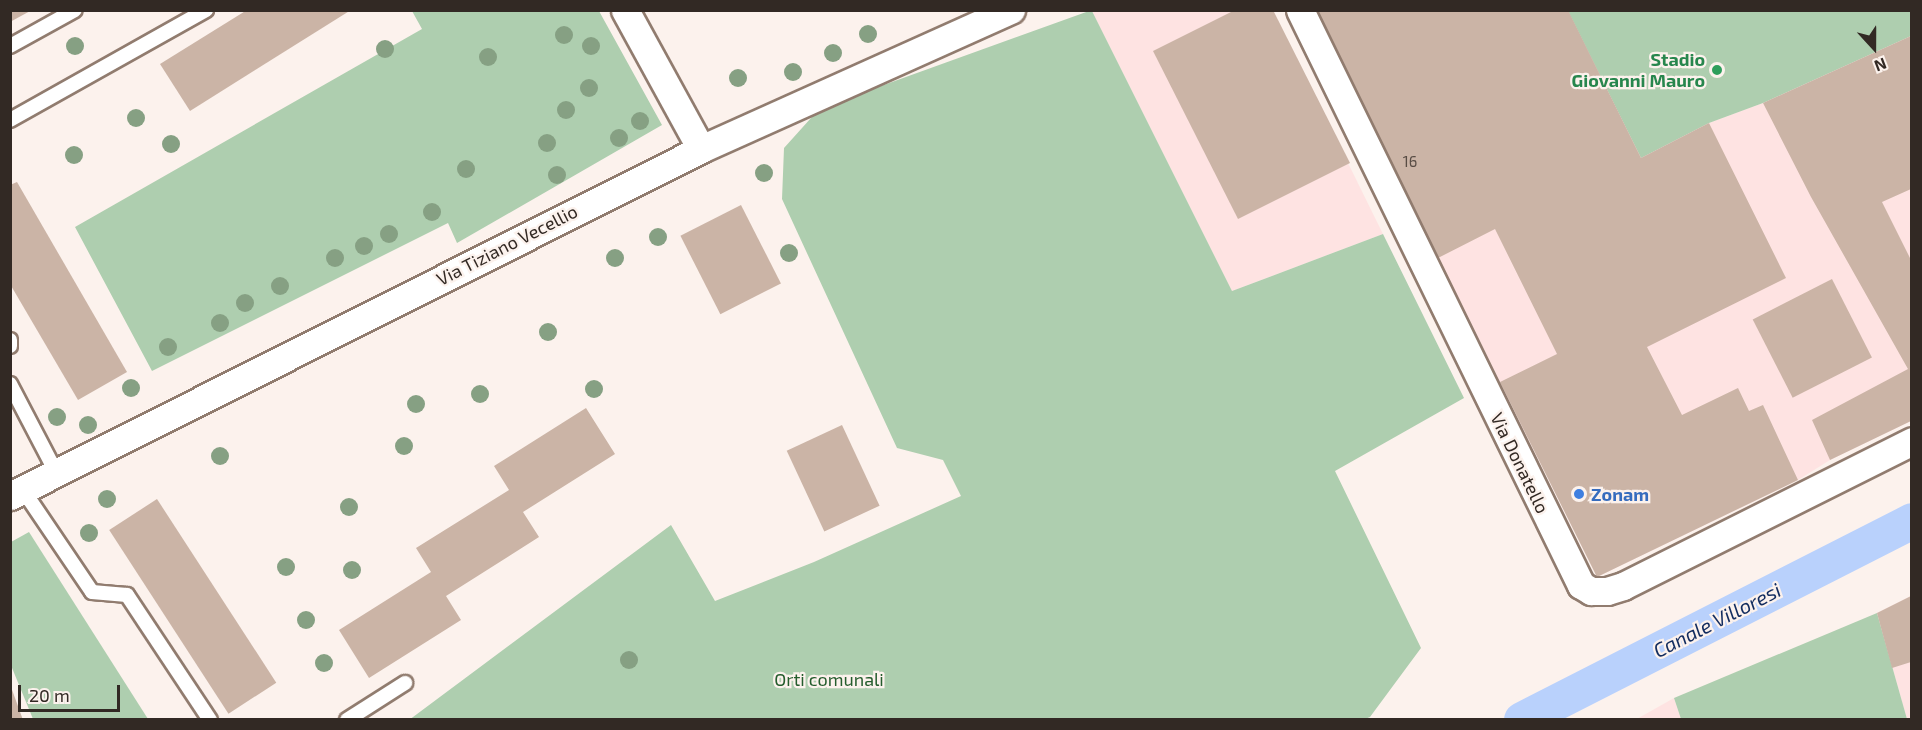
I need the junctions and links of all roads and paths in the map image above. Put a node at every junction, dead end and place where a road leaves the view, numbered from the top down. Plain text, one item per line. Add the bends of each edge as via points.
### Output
1 (75, 10) edge
2 (206, 10) edge
3 (625, 10) edge
4 (1011, 10) edge
5 (1300, 10) edge
6 (10, 46) edge
7 (10, 120) edge
8 (701, 149) junction
9 (10, 340) edge
10 (10, 346) edge
11 (10, 384) edge
12 (1911, 441) edge
13 (57, 474) junction
14 (17, 493) edge
15 (405, 683) dead end
16 (210, 720) edge
17 (347, 720) edge

1 - 6 lane
2 - 7 lane
3 - 8 street
4 - 8 street, Via Tiziano Vecellio
5 - 12 street, Via Donatello via 1581,585 1591,591 1623,586
8 - 13 street, Via Tiziano Vecellio
9 - 10 lane
11 - 13 lane
13 - 14 street, Via Tiziano Vecellio
14 - 16 lane via 92,592 126,595
15 - 17 lane

